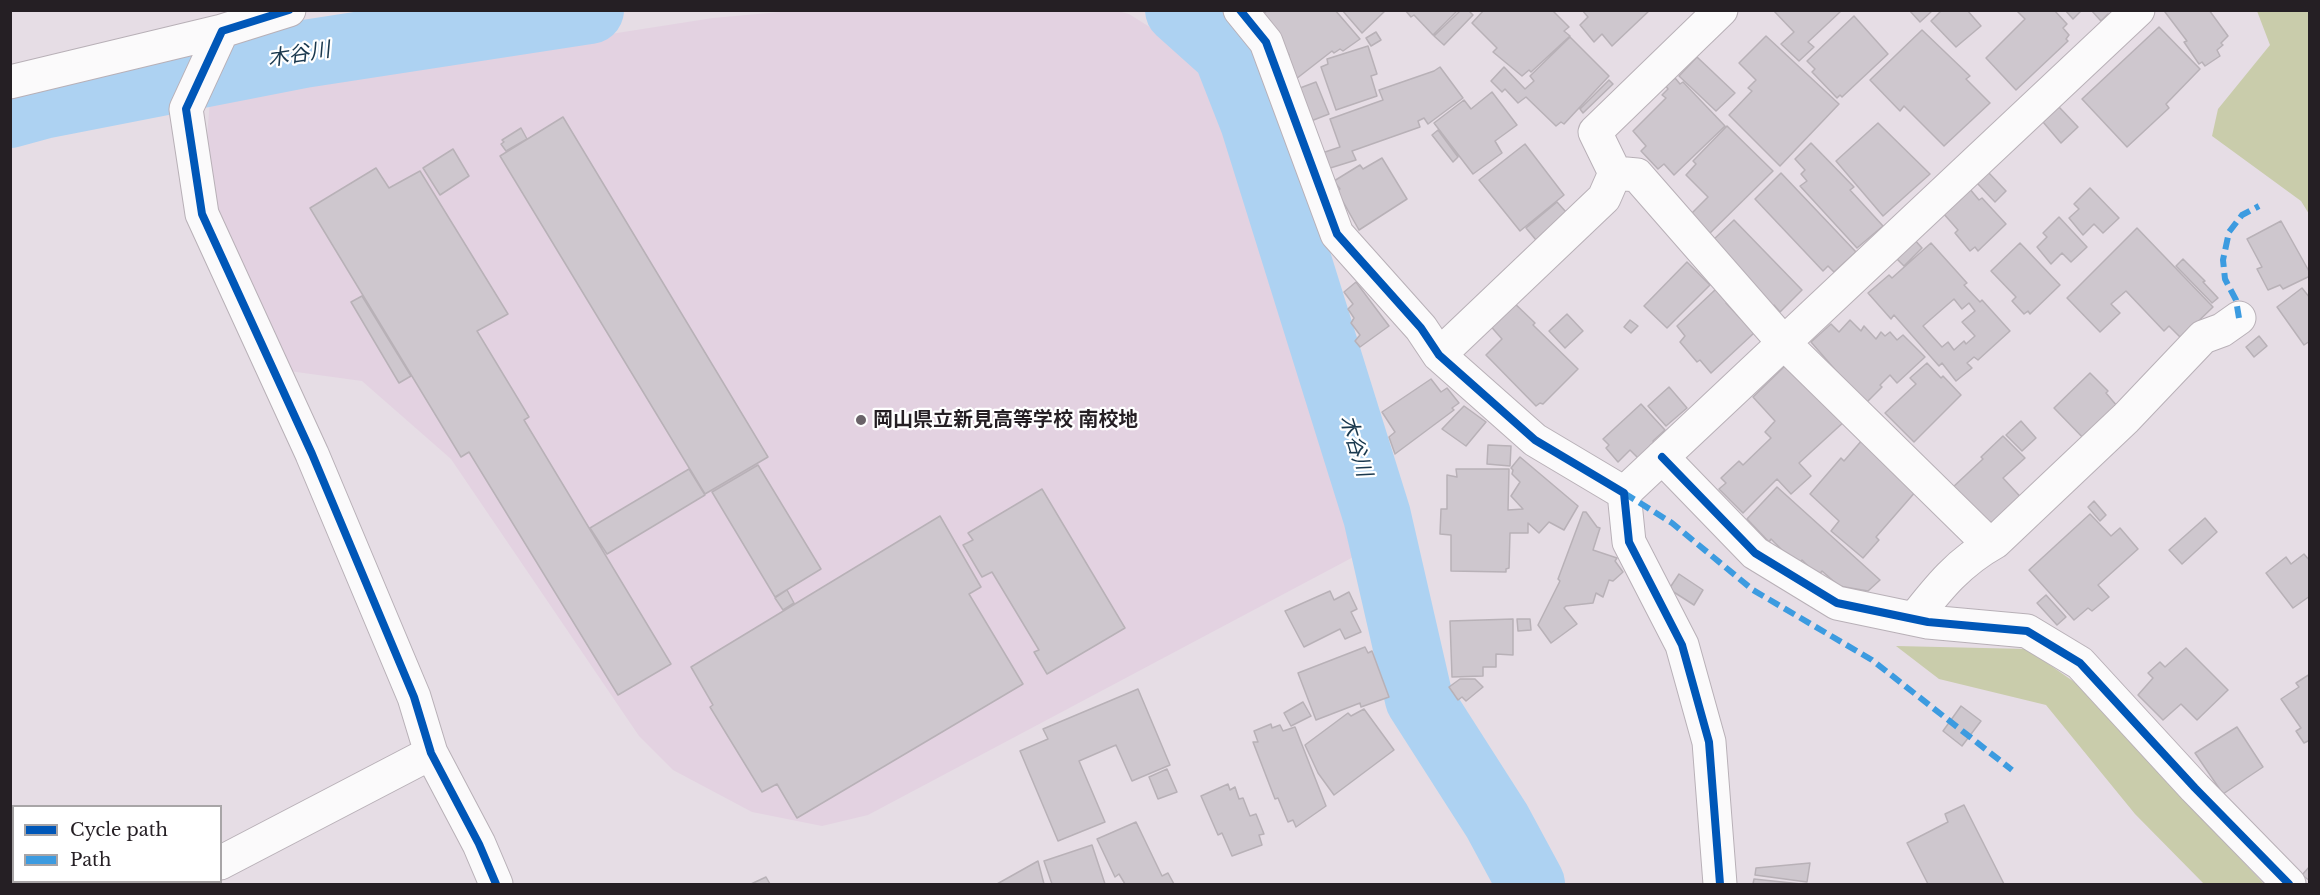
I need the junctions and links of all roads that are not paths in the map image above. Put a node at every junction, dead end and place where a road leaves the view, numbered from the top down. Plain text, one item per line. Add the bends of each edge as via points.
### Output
1 (289, 10) edge
2 (1240, 10) edge
3 (1720, 10) edge
4 (2138, 10) edge
5 (222, 31) junction
6 (10, 82) edge
7 (1615, 173) junction
8 (2239, 318) dead end
9 (1784, 343) junction
10 (1439, 355) junction
11 (1662, 457) junction
12 (1624, 493) junction
13 (1990, 545) junction
14 (1914, 619) junction
15 (431, 753) junction
16 (222, 862) edge
17 (496, 885) edge
18 (1720, 885) edge
19 (2289, 885) edge

1 - 5 street
2 - 10 street via 1266,42 1337,234 1421,328
3 - 7 street via 1595,132
4 - 9 street
5 - 6 street
5 - 15 street via 186,109 202,214 312,454 414,697
7 - 9 street via 1637,175
7 - 10 street via 1604,198
8 - 13 street via 2203,337 2126,418
9 - 11 street
9 - 13 street
10 - 12 street via 1534,440
11 - 12 street
11 - 14 street via 1755,553 1837,603
12 - 18 street via 1629,542 1682,645 1709,742
13 - 14 street via 1956,569
14 - 19 street via 2027,631 2080,663
15 - 16 street
15 - 17 street

